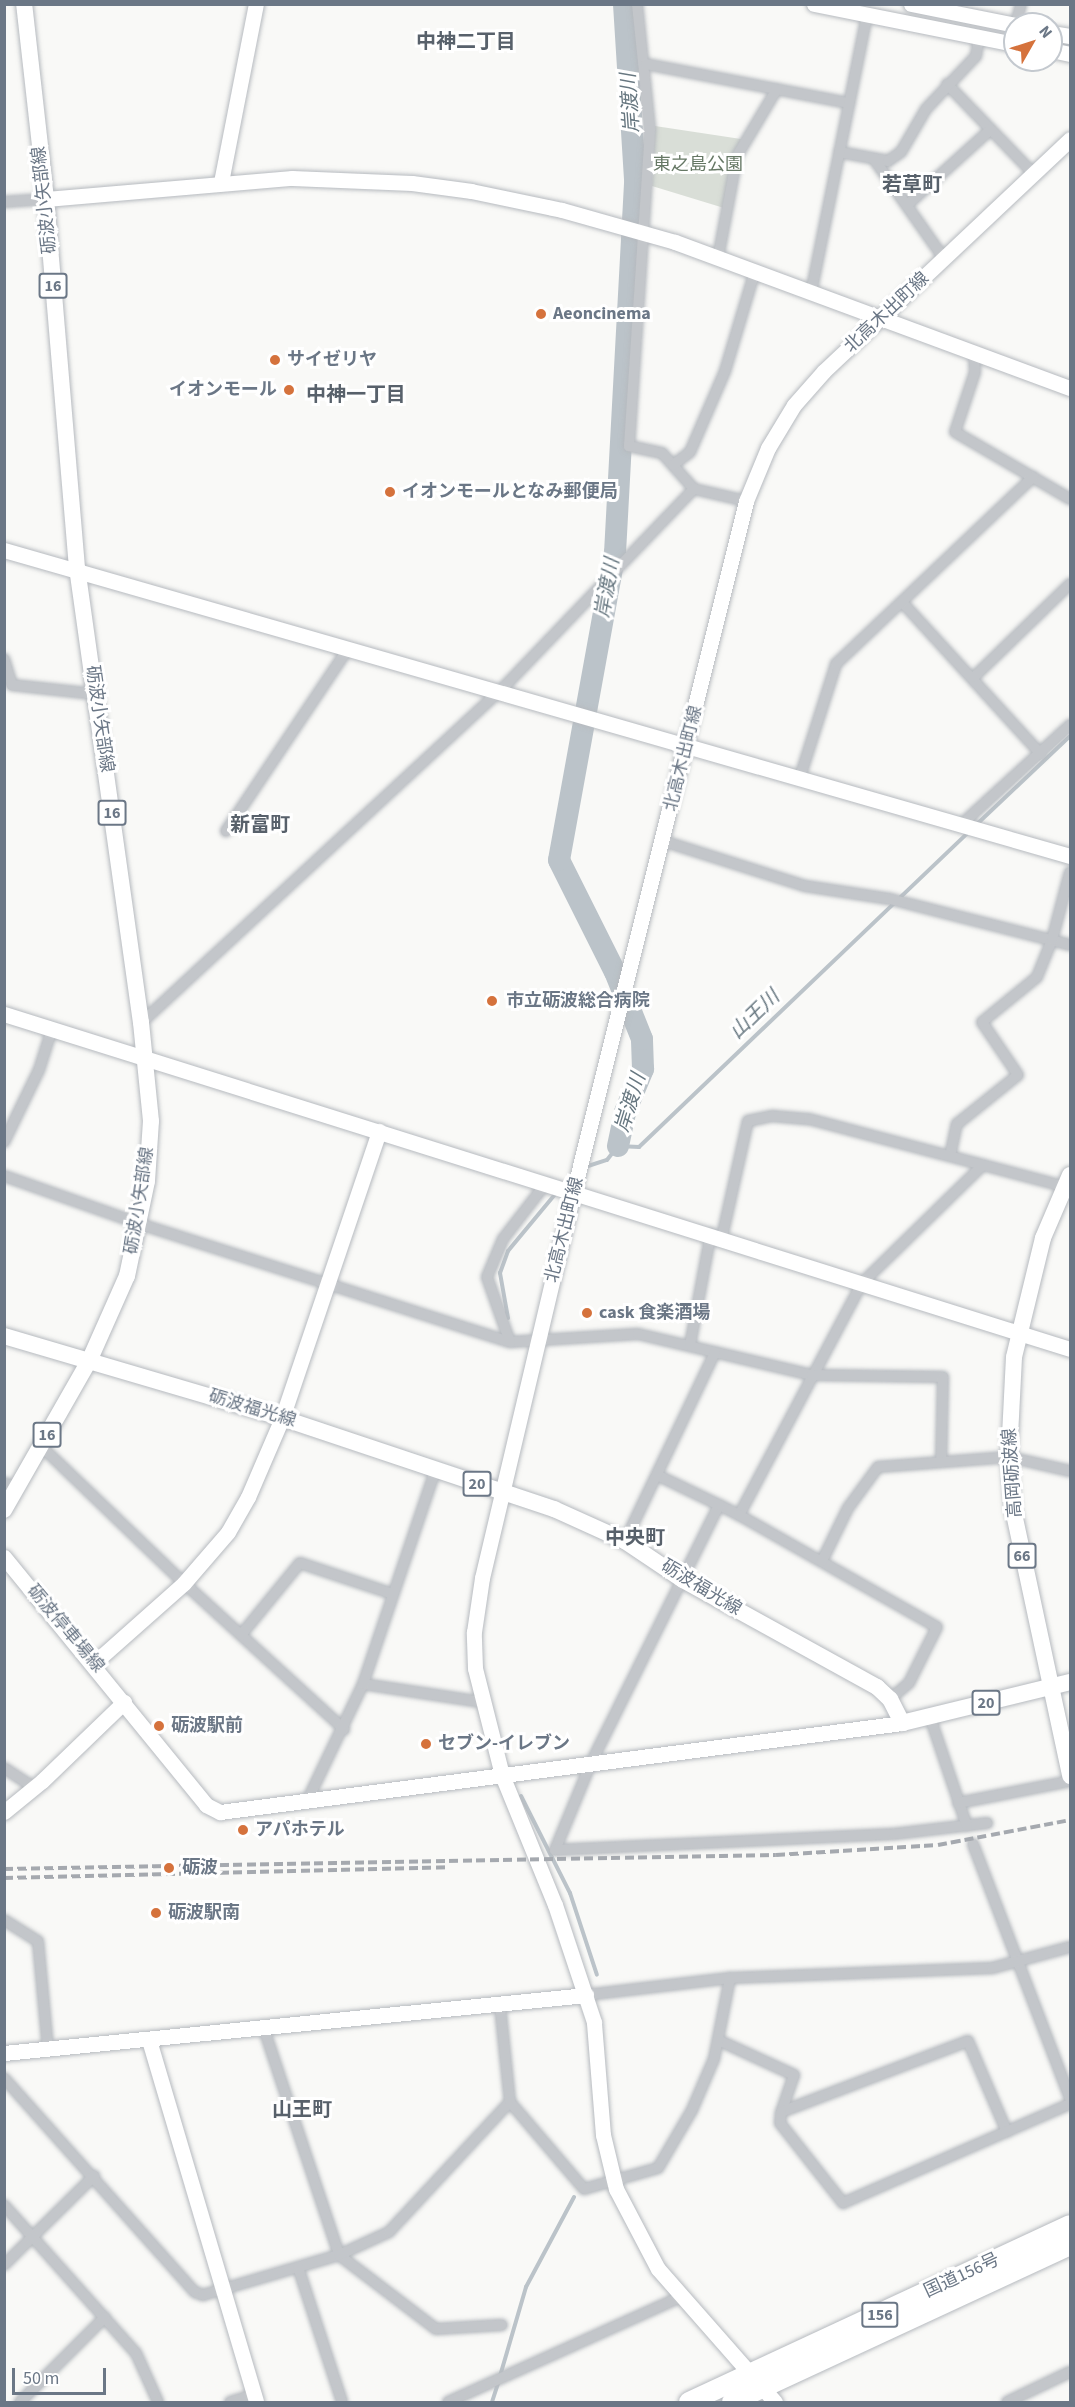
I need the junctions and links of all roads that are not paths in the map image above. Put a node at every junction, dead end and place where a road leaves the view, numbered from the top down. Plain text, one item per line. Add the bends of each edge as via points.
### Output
1 (24, 4) edge
2 (256, 4) edge
3 (638, 4) edge
4 (814, 4) edge
5 (911, 4) edge
6 (867, 15) junction
7 (1003, 22) edge
8 (979, 37) junction
9 (1003, 42) edge
10 (646, 64) junction
11 (947, 84) junction
12 (777, 89) junction
13 (849, 104) junction
14 (991, 129) junction
15 (1071, 134) edge
16 (1071, 140) edge
17 (839, 152) junction
18 (1052, 158) junction
19 (874, 159) junction
20 (1034, 174) junction
21 (221, 182) junction
22 (46, 199) junction
23 (4, 202) edge
24 (907, 205) junction
25 (643, 232) junction
26 (718, 258) junction
27 (945, 260) junction
28 (755, 271) junction
29 (811, 293) junction
30 (881, 321) junction
31 (974, 353) junction
32 (1071, 388) edge
33 (673, 465) junction
34 (1033, 477) junction
35 (694, 489) junction
36 (1071, 499) edge
37 (746, 501) junction
38 (4, 550) edge
39 (77, 568) junction
40 (1071, 584) edge
41 (902, 602) junction
42 (350, 647) junction
43 (4, 659) edge
44 (974, 677) junction
45 (501, 690) junction
46 (95, 694) junction
47 (1071, 725) edge
48 (687, 746) junction
49 (1041, 754) junction
50 (800, 777) junction
51 (962, 824) junction
52 (226, 831) dead end
53 (663, 841) junction
54 (1071, 856) edge
55 (1071, 872) edge
56 (1052, 940) junction
57 (1071, 945) edge
58 (4, 1014) edge
59 (141, 1023) junction
60 (51, 1029) junction
61 (145, 1059) junction
62 (379, 1131) junction
63 (4, 1142) edge
64 (950, 1156) junction
65 (983, 1165) junction
66 (4, 1176) edge
67 (546, 1182) junction
68 (1068, 1183) edge
69 (574, 1190) junction
70 (140, 1224) junction
71 (716, 1235) junction
72 (862, 1282) junction
73 (326, 1285) junction
74 (1020, 1333) junction
75 (4, 1336) edge
76 (538, 1340) junction
77 (510, 1342) junction
78 (690, 1345) junction
79 (1071, 1348) edge
80 (715, 1352) junction
81 (90, 1359) junction
82 (812, 1375) junction
83 (282, 1418) junction
84 (41, 1446) junction
85 (1009, 1457) junction
86 (941, 1462) junction
87 (436, 1468) junction
88 (1071, 1471) edge
89 (657, 1475) junction
90 (11, 1485) edge
91 (502, 1494) junction
92 (719, 1505) junction
93 (4, 1510) edge
94 (739, 1515) junction
95 (625, 1541) junction
96 (4, 1557) edge
97 (822, 1561) junction
98 (683, 1580) junction
99 (184, 1583) junction
100 (393, 1594) junction
101 (241, 1635) junction
102 (94, 1663) junction
103 (1071, 1682) edge
104 (363, 1684) junction
105 (1052, 1687) junction
106 (890, 1699) junction
107 (123, 1702) junction
108 (483, 1702) junction
109 (930, 1717) junction
110 (902, 1723) junction
111 (344, 1729) junction
112 (591, 1763) junction
113 (4, 1768) edge
114 (502, 1775) junction
115 (1071, 1776) edge
116 (1071, 1780) edge
117 (35, 1788) junction
118 (308, 1799) junction
119 (958, 1803) junction
120 (4, 1812) edge
121 (987, 1823) dead end
122 (967, 1826) junction
123 (974, 1844) dead end
124 (4, 1920) edge
125 (1071, 1947) edge
126 (1018, 1964) junction
127 (730, 1978) junction
128 (586, 1995) junction
129 (500, 2006) junction
130 (264, 2029) junction
131 (149, 2040) junction
132 (718, 2040) junction
133 (48, 2049) junction
134 (4, 2053) edge
135 (4, 2078) edge
136 (1071, 2098) edge
137 (510, 2102) junction
138 (1071, 2104) edge
139 (781, 2112) junction
140 (1007, 2132) junction
141 (94, 2176) junction
142 (614, 2182) junction
143 (4, 2205) edge
144 (1071, 2225) edge
145 (34, 2235) junction
146 (1071, 2244) edge
147 (339, 2255) junction
148 (4, 2265) edge
149 (298, 2267) junction
150 (222, 2290) junction
151 (681, 2297) junction
152 (105, 2317) junction
153 (502, 2325) dead end
154 (1071, 2372) edge
155 (763, 2389) edge
156 (255, 2399) edge
157 (20, 2403) edge
158 (158, 2403) edge
159 (230, 2403) edge
160 (342, 2403) edge
161 (448, 2403) edge
162 (689, 2403) edge
163 (732, 2403) edge
164 (1007, 2403) edge

1 - 22 main road, 砺波小矢部線 / 16
2 - 21 street
3 - 10 street
4 - 6 street
5 - 7 street
6 - 8 street
6 - 13 street
8 - 9 street
8 - 11 street via 976,56
10 - 12 street
10 - 25 street via 650,130
11 - 14 street
11 - 19 street via 926,109 901,152 888,161
12 - 13 street
12 - 26 street via 738,156
13 - 17 street
14 - 20 street
14 - 24 street
15 - 18 street
16 - 18 street, 北高木出町線
17 - 19 street
17 - 29 street
18 - 20 street, 北高木出町線
19 - 24 street
20 - 27 street, 北高木出町線
21 - 22 street
21 - 25 street via 292,178 412,183 520,200
22 - 23 street
22 - 39 main road, 砺波小矢部線 / 16
24 - 27 street
25 - 26 street
25 - 33 street via 629,446 662,453
26 - 28 street
27 - 30 street, 北高木出町線
28 - 29 street
28 - 33 street via 726,370 690,452
29 - 30 street
30 - 31 street
30 - 37 street, 北高木出町線 via 824,371 794,405 768,448
31 - 32 street
31 - 34 street via 975,372 955,432
33 - 35 street
34 - 36 street
34 - 41 street
35 - 37 street
35 - 45 street
37 - 48 street, 北高木出町線
38 - 39 street
39 - 42 street
39 - 46 main road, 砺波小矢部線 / 16
40 - 44 street
41 - 44 street
41 - 50 street via 836,664
42 - 45 street
42 - 52 street
43 - 46 street via 12,685
44 - 49 street
45 - 48 street
45 - 59 street
46 - 59 main road, 砺波小矢部線 / 16
47 - 49 street
48 - 50 street
48 - 53 street, 北高木出町線
49 - 51 street
50 - 51 street
51 - 54 street
53 - 56 street via 805,886 890,899
53 - 69 street, 北高木出町線
55 - 56 street
56 - 57 street
56 - 64 street via 1037,977 982,1022 1018,1075 957,1124
58 - 60 street
59 - 61 main road, 砺波小矢部線 / 16
60 - 61 street
60 - 63 street via 39,1070
61 - 62 street
61 - 70 main road, 砺波小矢部線 / 16 via 151,1121
62 - 67 street
62 - 73 street
64 - 65 street
64 - 71 street via 809,1119 772,1116 748,1121
65 - 68 street
65 - 72 street
66 - 70 street
67 - 69 street
67 - 77 street via 503,1239 487,1277
68 - 74 main road, 高岡砺波線 / 66 via 1043,1238
69 - 71 street
69 - 76 street, 北高木出町線
70 - 73 street
70 - 81 main road, 砺波小矢部線 / 16 via 127,1276
71 - 72 street
71 - 78 street
72 - 74 street
72 - 82 street
73 - 77 street
73 - 83 street
74 - 79 street
74 - 85 main road, 高岡砺波線 / 66 via 1010,1397
75 - 81 main road, 砺波福光線 / 20
76 - 77 street
76 - 78 street via 638,1334
76 - 91 street, 北高木出町線
78 - 80 street
80 - 82 street
80 - 89 street
81 - 83 main road, 砺波福光線 / 20
81 - 84 main road, 砺波小矢部線 / 16
82 - 86 street via 943,1377
82 - 94 street
83 - 87 main road, 砺波福光線 / 20
83 - 99 street via 233,1523
84 - 90 main road, 砺波小矢部線 / 16
84 - 99 street
85 - 86 street
85 - 88 street
85 - 105 main road, 高岡砺波線 / 66 via 1013,1509
86 - 97 street via 878,1467 848,1508
87 - 91 main road, 砺波福光線 / 20
87 - 100 street
89 - 92 street
89 - 95 street
90 - 93 main road, 砺波小矢部線 / 16
91 - 95 main road, 砺波福光線 / 20 via 554,1509
91 - 108 street, 北高木出町線 via 474,1632
92 - 94 street
92 - 98 street
94 - 97 street
95 - 98 main road, 砺波福光線 / 20
96 - 102 street, 砺波停車場線
97 - 106 street via 937,1627 909,1683
98 - 106 main road, 砺波福光線 / 20 via 876,1687
98 - 112 street
99 - 101 street
99 - 102 street
100 - 101 street via 300,1563
100 - 104 street
101 - 111 street
102 - 107 street, 砺波停車場線
103 - 105 main road, 20
104 - 108 street
104 - 111 street
105 - 109 main road, 20
105 - 115 main road, 高岡砺波線 / 66
106 - 110 main road, 砺波福光線 / 20
107 - 117 street
107 - 118 street, 砺波停車場線 via 206,1805 220,1812
108 - 114 street, 北高木出町線
109 - 110 main road, 20
109 - 119 street
110 - 112 street, 砺波停車場線
111 - 118 street
112 - 114 street, 砺波停車場線
112 - 122 street via 555,1850 894,1834
113 - 117 street
114 - 118 street, 砺波停車場線
114 - 128 street, 北高木出町線 via 555,1905
116 - 119 street
117 - 120 street
119 - 122 street
121 - 122 street
123 - 126 street
124 - 133 street via 38,1941
125 - 126 street
126 - 127 street
126 - 136 street
127 - 128 street
127 - 132 street
128 - 129 street
128 - 142 street, 北高木出町線 via 594,2022 603,2135
129 - 130 street
129 - 137 street
130 - 131 street
130 - 147 street
131 - 133 street
131 - 150 street
132 - 139 street via 794,2075
132 - 142 street via 692,2110 658,2168
133 - 134 street
135 - 141 street
137 - 142 street via 584,2189
137 - 147 street via 389,2232
138 - 140 street
139 - 140 street via 780,2123 843,2204
139 - 140 street via 968,2041
141 - 145 street
141 - 150 street via 195,2292 203,2295
142 - 151 street, 北高木出町線 via 639,2237
143 - 145 street
144 - 155 highway, 国道156号 / 156
145 - 148 street
145 - 152 street
146 - 155 highway, 国道156号 / 156
147 - 149 street
147 - 153 street via 436,2329
149 - 150 street
149 - 160 street
150 - 156 street
151 - 155 street, 北高木出町線
151 - 161 street
152 - 157 street
152 - 158 street via 136,2354
154 - 164 street
155 - 162 highway, 国道156号 / 156
155 - 163 highway, 国道156号 / 156
156 - 159 street

